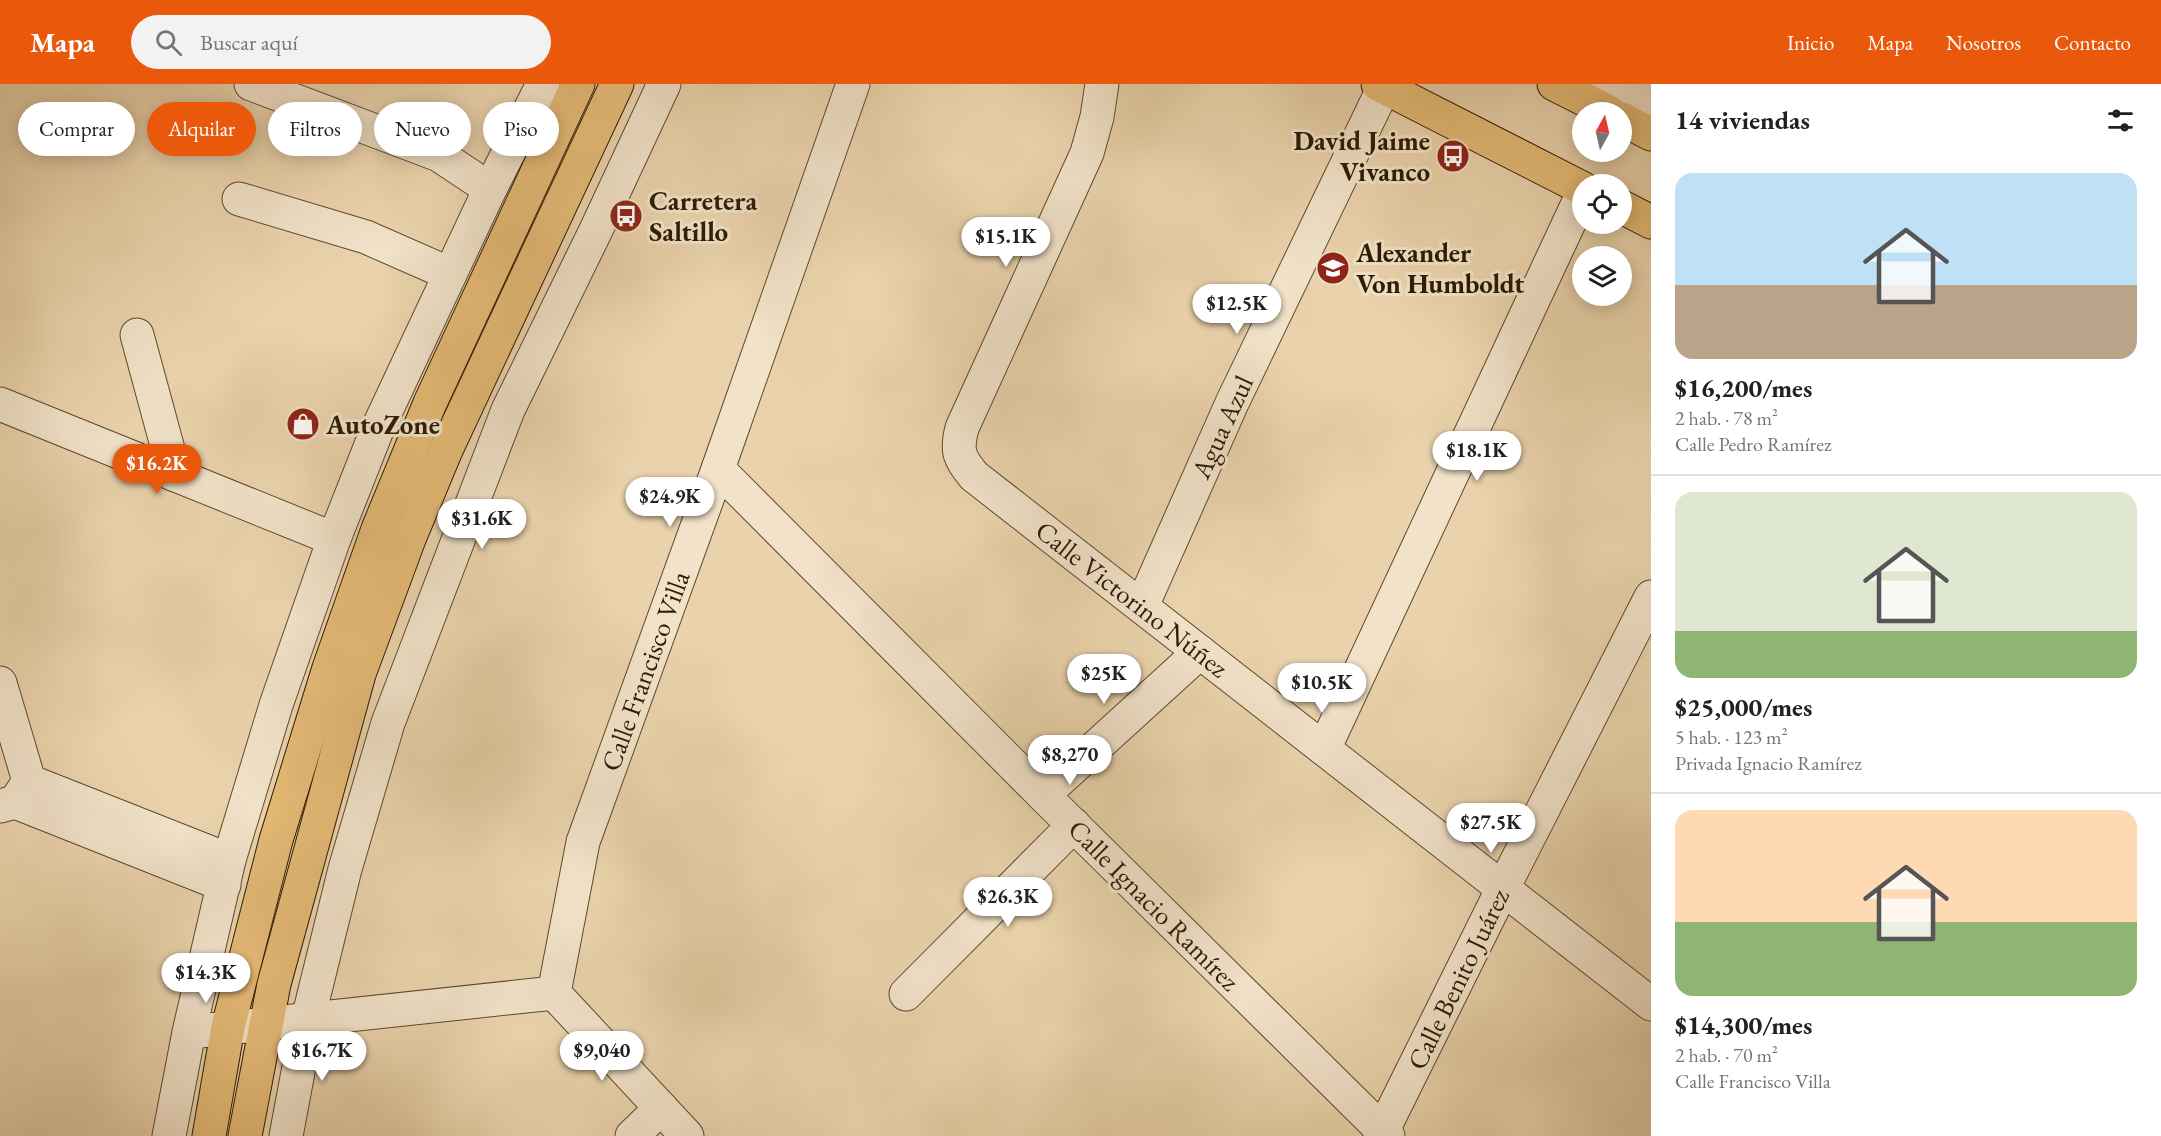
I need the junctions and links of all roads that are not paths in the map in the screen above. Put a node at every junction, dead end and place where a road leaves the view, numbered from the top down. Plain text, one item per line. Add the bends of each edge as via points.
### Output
1 (251, 84) edge
2 (543, 84) edge
3 (578, 84) edge
4 (617, 84) edge
5 (664, 84) edge
6 (853, 84) edge
7 (1102, 84) edge
8 (1554, 84) edge
9 (1592, 84) edge
10 (1645, 84) edge
11 (1381, 86) edge
12 (1651, 87) edge
13 (1589, 102) edge
14 (1651, 114) edge
15 (1632, 124) edge
16 (1651, 134) edge
17 (1572, 183) edge
18 (490, 189) junction
19 (239, 199) dead end
20 (1632, 212) edge
21 (1572, 216) edge
22 (1651, 222) edge
23 (450, 274) junction
24 (137, 335) dead end
25 (0, 404) edge
26 (718, 469) junction
27 (175, 475) junction
28 (334, 539) junction
29 (1651, 597) edge
30 (1142, 606) junction
31 (1200, 652) junction
32 (0, 683) edge
33 (1324, 749) junction
34 (1043, 795) junction
35 (15, 796) edge
36 (1074, 825) junction
37 (226, 873) junction
38 (1502, 890) junction
39 (554, 993) junction
40 (906, 994) dead end
41 (1651, 1004) edge
42 (308, 1019) junction
43 (265, 1023) junction
44 (228, 1027) junction
45 (189, 1032) junction
46 (661, 1108) junction
47 (1384, 1134) edge
48 (169, 1136) edge
49 (209, 1136) edge
50 (245, 1136) edge
51 (286, 1136) edge
52 (632, 1136) edge
53 (687, 1136) edge

1 - 18 street via 439,155
2 - 18 street
3 - 44 main road via 429,403 378,529 329,668 276,840
4 - 43 main road via 446,450 409,539 359,675
5 - 42 street via 508,410 388,723 345,869
6 - 26 street, Calle Francisco Villa
7 - 30 street, Calle Victorino Núñez via 1087,153 958,441 959,454 974,476
8 - 13 main road
9 - 14 street
10 - 12 street
11 - 17 main road
11 - 30 street, Agua Azul via 1232,403
15 - 16 main road
18 - 23 street
19 - 23 street via 366,237
20 - 22 main road
21 - 33 street
23 - 28 street via 377,430
24 - 27 street
25 - 27 street
26 - 34 street, Calle Ignacio Ramírez
26 - 39 street, Calle Francisco Villa via 583,842
27 - 28 street
28 - 37 street via 276,705
29 - 38 street, Calle Benito Juárez
30 - 31 street, Calle Victorino Núñez
31 - 33 street, Calle Victorino Núñez
31 - 34 street
32 - 35 street
33 - 38 street, Calle Victorino Núñez
34 - 36 street, Calle Ignacio Ramírez
35 - 37 street
36 - 40 street
36 - 47 street, Calle Ignacio Ramírez
37 - 45 street
38 - 41 street, Calle Victorino Núñez
38 - 47 street, Calle Benito Juárez
39 - 42 street
39 - 46 street
42 - 43 street
42 - 51 street
43 - 44 street
43 - 50 main road
44 - 45 street
44 - 49 main road
45 - 48 street
46 - 52 street
46 - 53 street

